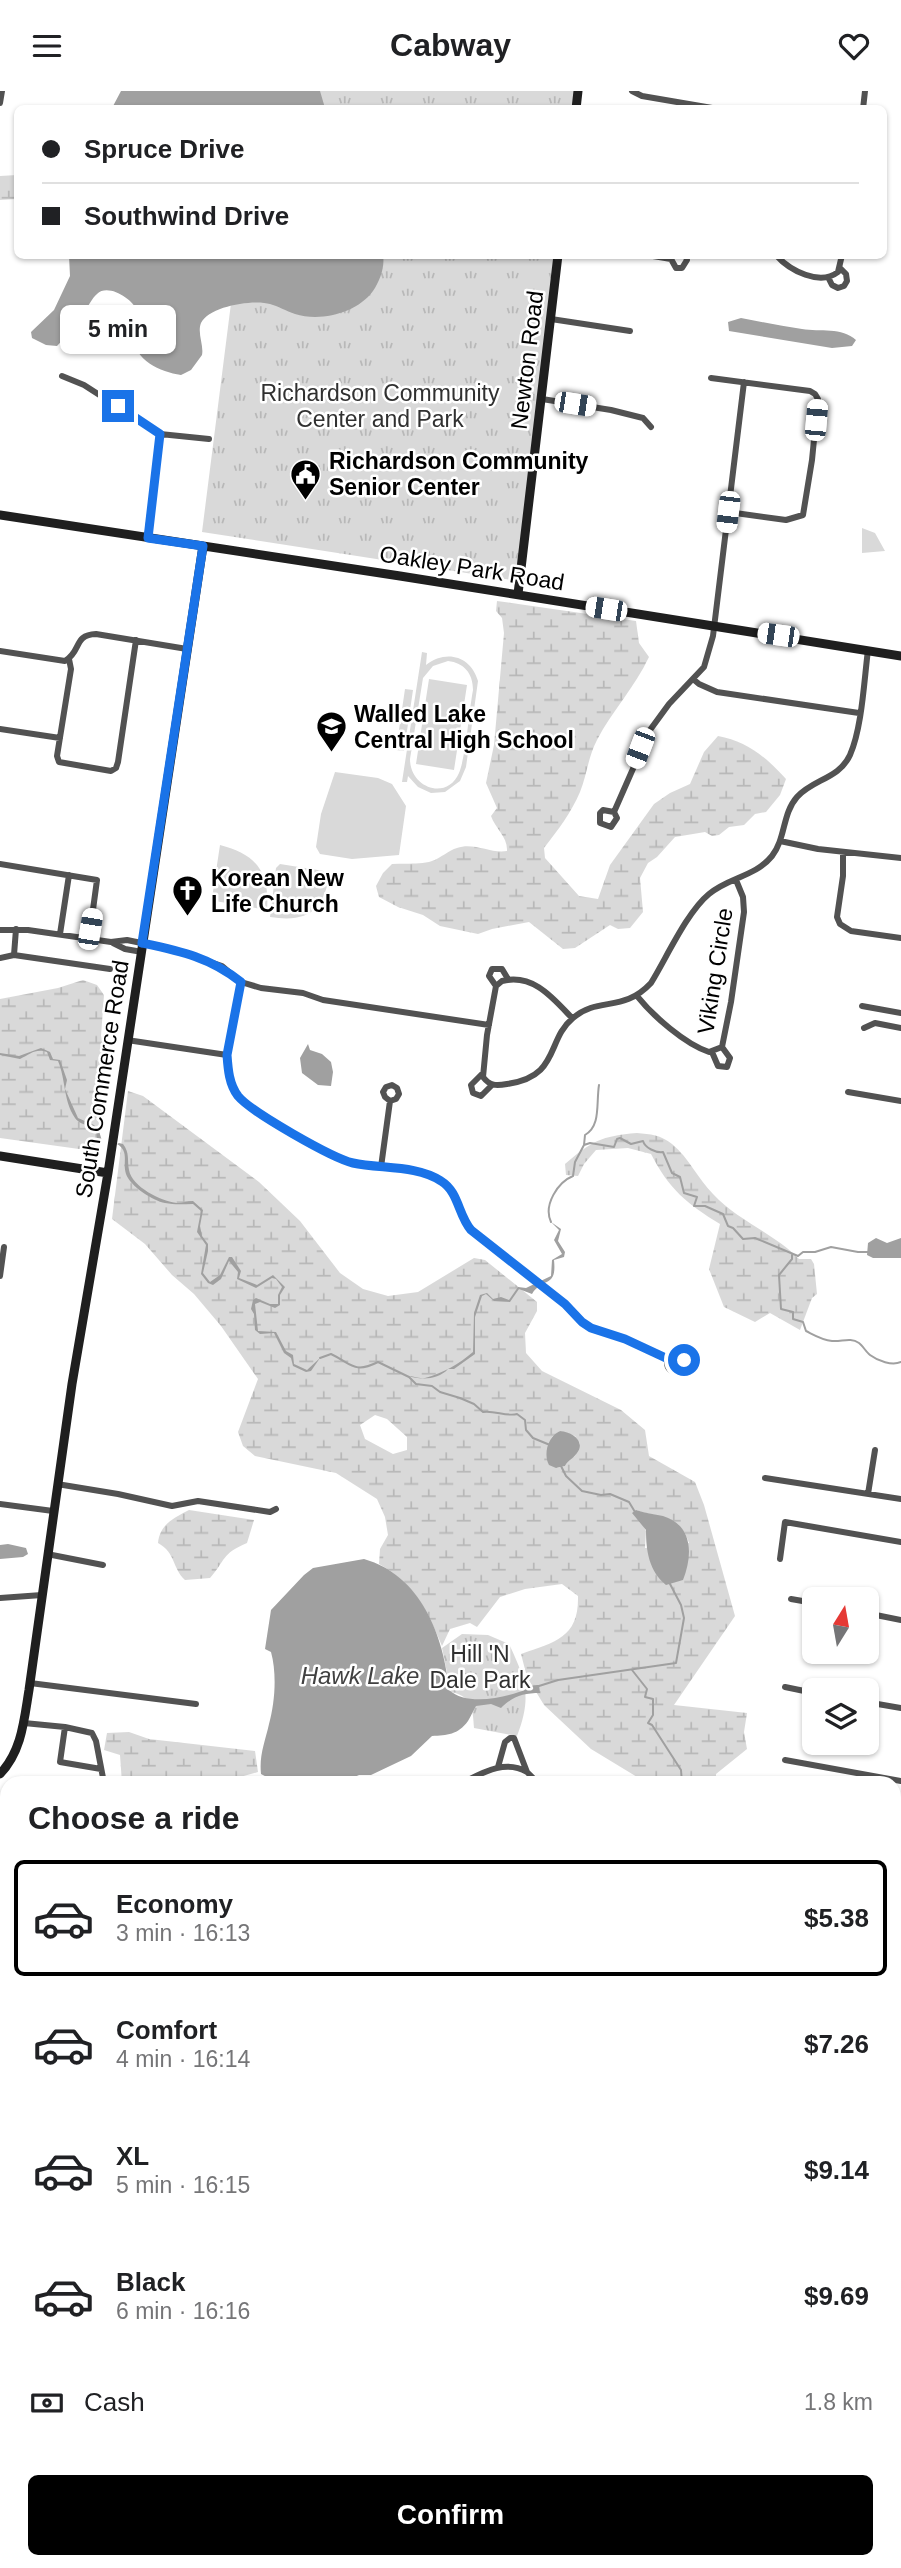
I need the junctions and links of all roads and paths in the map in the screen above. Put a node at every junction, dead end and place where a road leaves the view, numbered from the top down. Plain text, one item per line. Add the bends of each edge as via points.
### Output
1 (2, 91) edge
2 (632, 91) edge
3 (0, 103) edge
4 (695, 105) edge
5 (558, 259) edge
6 (673, 259) edge
7 (687, 259) edge
8 (781, 259) edge
9 (841, 259) edge
10 (840, 268) junction
11 (828, 278) junction
12 (551, 319) junction
13 (630, 331) dead end
14 (61, 376) dead end
15 (711, 378) dead end
16 (744, 382) junction
17 (542, 400) junction
18 (651, 427) dead end
19 (160, 434) junction
20 (209, 439) dead end
21 (728, 512) junction
22 (0, 515) edge
23 (148, 538) junction
24 (203, 546) junction
25 (518, 594) junction
26 (714, 625) junction
27 (136, 640) junction
28 (187, 649) junction
29 (868, 650) junction
30 (0, 651) edge
31 (901, 656) edge
32 (69, 659) junction
33 (693, 679) junction
34 (859, 713) junction
35 (0, 729) edge
36 (60, 738) junction
37 (614, 812) dead end
38 (780, 841) junction
39 (843, 852) junction
40 (901, 858) edge
41 (0, 864) edge
42 (69, 875) junction
43 (736, 880) junction
44 (16, 929) junction
45 (0, 930) edge
46 (60, 934) junction
47 (901, 938) edge
48 (89, 939) junction
49 (142, 947) junction
50 (14, 955) junction
51 (0, 958) edge
52 (110, 969) dead end
53 (508, 979) junction
54 (241, 982) junction
55 (496, 986) junction
56 (637, 996) junction
57 (862, 1006) dead end
58 (901, 1013) edge
59 (572, 1018) junction
60 (489, 1025) junction
61 (864, 1028) dead end
62 (901, 1028) edge
63 (127, 1040) junction
64 (722, 1047) junction
65 (712, 1052) junction
66 (227, 1055) junction
67 (482, 1074) junction
68 (492, 1085) junction
69 (848, 1092) dead end
70 (390, 1101) dead end
71 (901, 1101) edge
72 (0, 1156) edge
73 (381, 1167) junction
74 (108, 1173) junction
75 (4, 1247) dead end
76 (0, 1276) edge
77 (668, 1359) dead end
78 (874, 1450) dead end
79 (765, 1478) dead end
80 (57, 1484) junction
81 (869, 1494) junction
82 (901, 1499) edge
83 (0, 1504) edge
84 (276, 1509) dead end
85 (53, 1511) junction
86 (901, 1542) edge
87 (47, 1554) junction
88 (780, 1559) dead end
89 (103, 1565) dead end
90 (42, 1595) junction
91 (0, 1598) edge
92 (791, 1599) dead end
93 (802, 1601) edge
94 (879, 1616) edge
95 (901, 1620) edge
96 (30, 1683) junction
97 (785, 1687) dead end
98 (802, 1690) edge
99 (879, 1704) edge
100 (196, 1705) dead end
101 (901, 1708) edge
102 (24, 1723) junction
103 (65, 1727) junction
104 (785, 1760) dead end
105 (498, 1767) junction
106 (101, 1769) junction
107 (527, 1772) junction
108 (0, 1775) edge
109 (102, 1776) edge
110 (478, 1776) edge
111 (531, 1776) edge
112 (873, 1776) edge

1 - 3 street
2 - 4 street
5 - 12 street, Newton Road
6 - 7 street via 676,268 682,268
8 - 11 street via 797,272
9 - 10 street
10 - 11 street
10 - 11 street via 848,281 844,286 838,288
12 - 13 street
12 - 17 street, Newton Road
14 - 19 street via 84,385
15 - 16 street
16 - 21 street
16 - 21 street via 810,391 817,396 812,460 799,518
17 - 18 street via 611,410 643,418
17 - 25 street, Newton Road
19 - 20 street
19 - 23 street
21 - 26 street
22 - 23 street
23 - 24 street
24 - 25 street, Oakley Park Road
24 - 28 street, South Commerce Road
25 - 26 street, Oakley Park Road
26 - 29 street, Oakley Park Road
26 - 33 street via 708,659
27 - 28 street
27 - 32 street via 87,634
27 - 36 street via 116,768 58,762
28 - 49 street, South Commerce Road
29 - 31 street, Oakley Park Road
29 - 34 street
30 - 32 street
32 - 36 street
33 - 34 street via 718,692
33 - 37 street via 650,730
34 - 38 street via 847,761 835,774 798,796
35 - 36 street
38 - 39 street
38 - 43 street via 763,866
39 - 40 street
39 - 47 street via 840,924 851,931
41 - 42 street
42 - 46 street
42 - 48 street via 97,880
43 - 56 street via 704,898 650,984
43 - 64 street, Viking Circle via 744,912
44 - 45 street
44 - 46 street
44 - 50 street
46 - 48 street
48 - 49 street via 125,949
49 - 54 street via 199,957 222,966
49 - 63 street, South Commerce Road
50 - 51 street
50 - 52 street
53 - 55 street
53 - 55 street via 502,969 492,969 489,977
53 - 59 street via 545,990
54 - 60 street via 323,1000
54 - 66 street
55 - 60 street
56 - 59 street via 594,1006
56 - 65 street, Viking Circle via 654,1016 698,1048
57 - 58 street
59 - 68 street via 537,1073 518,1083
60 - 67 street
61 - 62 street via 875,1023
63 - 66 street
63 - 74 street, South Commerce Road
64 - 65 street, Viking Circle
64 - 65 street via 731,1059 727,1067 718,1066
66 - 73 street via 231,1083 248,1106 336,1157
67 - 68 street
67 - 68 street via 471,1085 472,1093 481,1096
69 - 71 street
70 - 73 street
72 - 74 street
73 - 77 street via 427,1174 445,1183 469,1228 591,1328
74 - 80 street, South Commerce Road
75 - 76 street
78 - 81 street
79 - 81 street
80 - 84 street via 172,1506 198,1500 270,1512
80 - 85 street, South Commerce Road
81 - 82 street
83 - 85 street
85 - 87 street, South Commerce Road
86 - 88 street via 785,1522
87 - 89 street
87 - 90 street, South Commerce Road
90 - 91 street
90 - 96 street, South Commerce Road
92 - 93 street
94 - 95 street
96 - 100 street
96 - 102 street, South Commerce Road
97 - 98 street
99 - 101 street
102 - 103 street
102 - 108 street, South Commerce Road via 14,1757
103 - 106 street via 92,1733
103 - 106 street via 60,1762
104 - 112 street
105 - 107 street
105 - 107 street via 505,1742 514,1738
105 - 110 street
106 - 109 street
107 - 111 street

